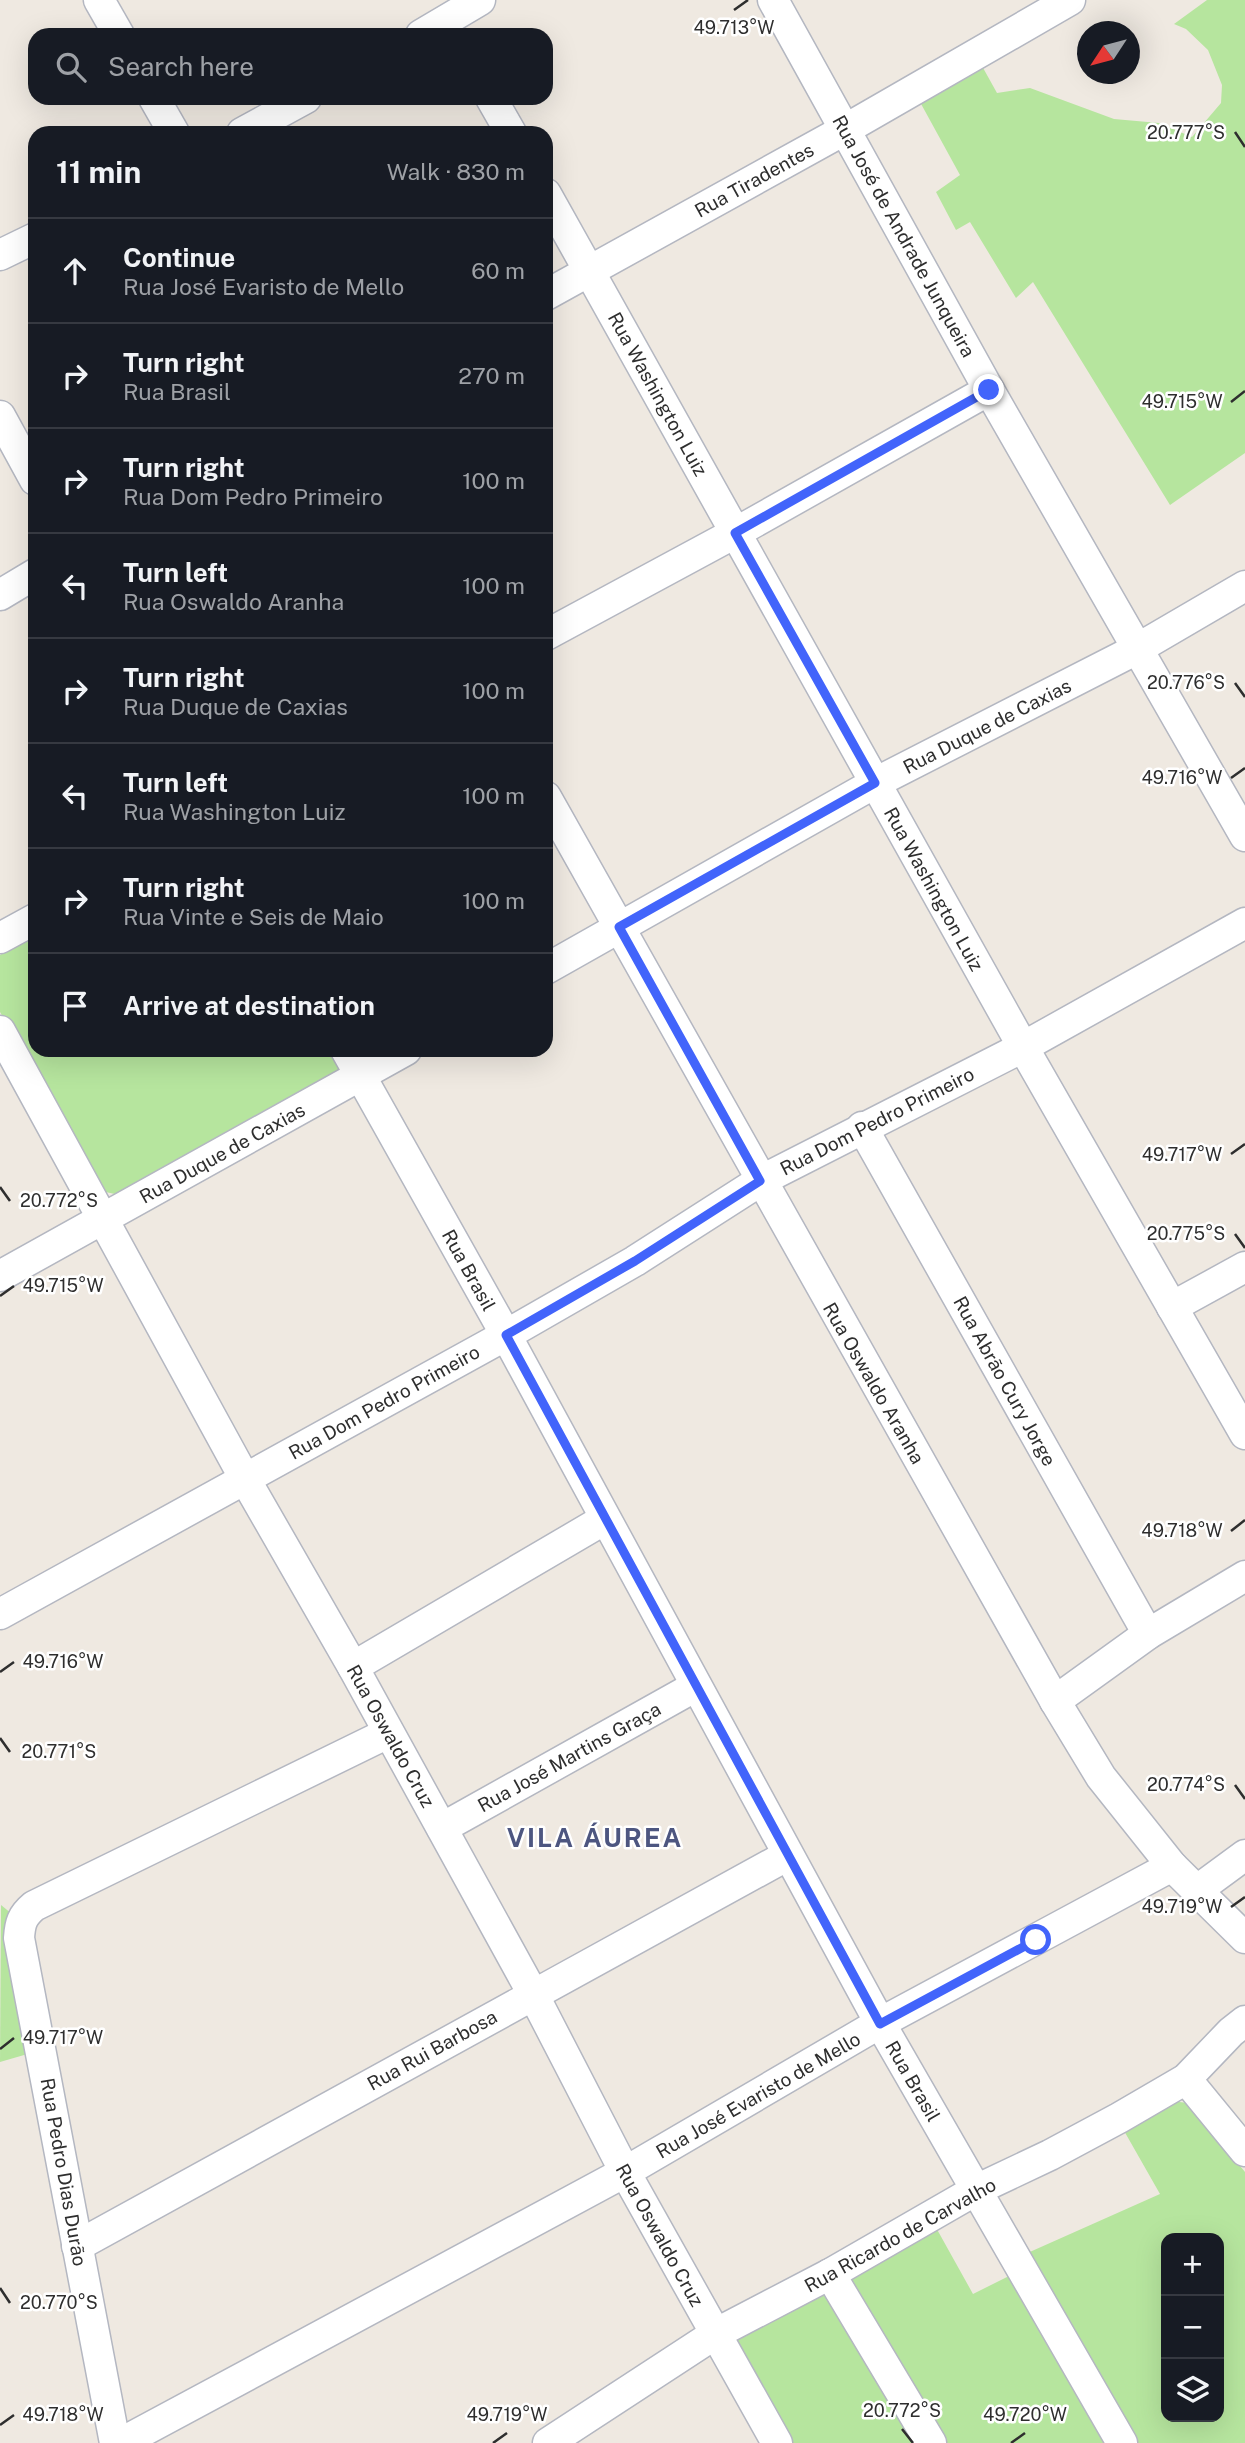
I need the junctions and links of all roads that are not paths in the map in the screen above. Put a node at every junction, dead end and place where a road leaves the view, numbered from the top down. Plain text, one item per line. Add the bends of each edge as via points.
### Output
1 (99, 0) edge
2 (480, 0) edge
3 (773, 0) edge
4 (1070, 0) edge
5 (439, 23) edge
6 (115, 28) edge
7 (158, 105) edge
8 (293, 105) edge
9 (495, 105) edge
10 (170, 126) edge
11 (255, 126) edge
12 (507, 126) edge
13 (846, 129) junction
14 (553, 206) edge
15 (28, 241) edge
16 (0, 255) edge
17 (590, 270) junction
18 (553, 291) edge
19 (989, 390) junction
20 (0, 416) edge
21 (28, 467) edge
22 (735, 533) junction
23 (28, 578) edge
24 (1245, 586) edge
25 (0, 594) edge
26 (553, 631) edge
27 (1137, 649) junction
28 (875, 783) junction
29 (553, 809) edge
30 (1245, 836) edge
31 (28, 923) edge
32 (1245, 923) edge
33 (619, 927) junction
34 (0, 938) edge
35 (553, 965) edge
36 (0, 1031) edge
37 (1023, 1047) junction
38 (350, 1057) edge
39 (394, 1057) edge
40 (360, 1076) junction
41 (862, 1127) junction
42 (760, 1181) junction
43 (103, 1219) junction
44 (1245, 1267) edge
45 (0, 1276) edge
46 (1172, 1307) junction
47 (506, 1335) junction
48 (1245, 1434) edge
49 (245, 1479) junction
50 (604, 1519) junction
51 (1245, 1576) edge
52 (0, 1614) edge
53 (1148, 1634) junction
54 (353, 1667) junction
55 (696, 1686) junction
56 (1055, 1701) junction
57 (388, 1733) junction
58 (442, 1828) junction
59 (1245, 1855) edge
60 (788, 1856) junction
61 (1172, 1866) junction
62 (1196, 1891) junction
63 (1245, 1938) edge
64 (533, 1994) junction
65 (1245, 2021) edge
66 (880, 2024) junction
67 (1186, 2079) junction
68 (1245, 2151) edge
69 (625, 2172) junction
70 (976, 2190) junction
71 (77, 2246) junction
72 (830, 2274) junction
73 (715, 2334) junction
74 (558, 2441) edge
75 (116, 2443) edge
76 (121, 2443) edge
77 (777, 2443) edge
78 (931, 2443) edge
79 (1122, 2443) edge

1 - 6 street
2 - 5 street
3 - 13 street, Rua José de Andrade Junqueira
4 - 13 street, Rua Tiradentes
7 - 10 street
8 - 11 street
9 - 12 street
13 - 17 street, Rua Tiradentes
13 - 19 street, Rua José de Andrade Junqueira
14 - 17 street, Rua Washington Luiz
15 - 16 street
17 - 18 street, Rua Tiradentes
17 - 22 street, Rua Washington Luiz
19 - 22 street
19 - 27 street, Rua José de Andrade Junqueira
20 - 21 street
22 - 26 street
22 - 28 street, Rua Washington Luiz
23 - 25 street
24 - 27 street, Rua Duque de Caxias
27 - 28 street, Rua Duque de Caxias
27 - 30 street, Rua José de Andrade Junqueira
28 - 33 street, Rua Duque de Caxias
28 - 37 street, Rua Washington Luiz
29 - 33 street, Rua Oswaldo Aranha
31 - 34 street
32 - 37 street, Rua Dom Pedro Primeiro
33 - 35 street, Rua Duque de Caxias
33 - 42 street, Rua Oswaldo Aranha
36 - 43 street, Rua Oswaldo Cruz
37 - 41 street, Rua Dom Pedro Primeiro
37 - 46 street, Rua Washington Luiz
38 - 40 street, Rua Brasil
39 - 40 street, Rua Duque de Caxias
40 - 43 street, Rua Duque de Caxias
40 - 47 street, Rua Brasil
41 - 42 street, Rua Dom Pedro Primeiro
41 - 53 street, Rua Abrão Cury Jorge
42 - 47 street, Rua Dom Pedro Primeiro via 635,1261
42 - 56 street, Rua Oswaldo Aranha
43 - 45 street, Rua Duque de Caxias
43 - 49 street, Rua Oswaldo Cruz
44 - 46 street
46 - 48 street, Rua Washington Luiz
47 - 49 street, Rua Dom Pedro Primeiro
47 - 50 street, Rua Brasil
49 - 52 street, Rua Dom Pedro Primeiro
49 - 54 street, Rua Oswaldo Cruz
50 - 54 street
50 - 55 street, Rua Brasil
51 - 53 street
53 - 56 street
54 - 57 street, Rua Oswaldo Cruz
55 - 58 street, Rua José Martins Graça
55 - 60 street, Rua Brasil
56 - 61 street, Rua Oswaldo Aranha via 1101,1777
57 - 58 street, Rua Oswaldo Cruz
57 - 71 street, Rua Pedro Dias Durão via 23,1915 19,1938
58 - 64 street, Rua Oswaldo Cruz
59 - 62 street
60 - 64 street, Rua Rui Barbosa
60 - 66 street, Rua Brasil
61 - 62 street, Rua Oswaldo Aranha
61 - 66 street, Rua José Evaristo de Mello
62 - 63 street, Rua Oswaldo Aranha
64 - 69 street, Rua Oswaldo Cruz
64 - 71 street, Rua Rui Barbosa
65 - 67 street, Rua Ricardo de Carvalho
66 - 69 street, Rua José Evaristo de Mello
66 - 70 street, Rua Brasil
67 - 68 street
67 - 70 street, Rua Ricardo de Carvalho via 1062,2149
69 - 73 street, Rua Oswaldo Cruz
69 - 76 street, Rua José Evaristo de Mello
70 - 72 street, Rua Ricardo de Carvalho
70 - 79 street, Rua Brasil
71 - 75 street, Rua Pedro Dias Durão
72 - 73 street, Rua Ricardo de Carvalho
72 - 78 street
73 - 74 street, Rua Ricardo de Carvalho
73 - 77 street, Rua Oswaldo Cruz

